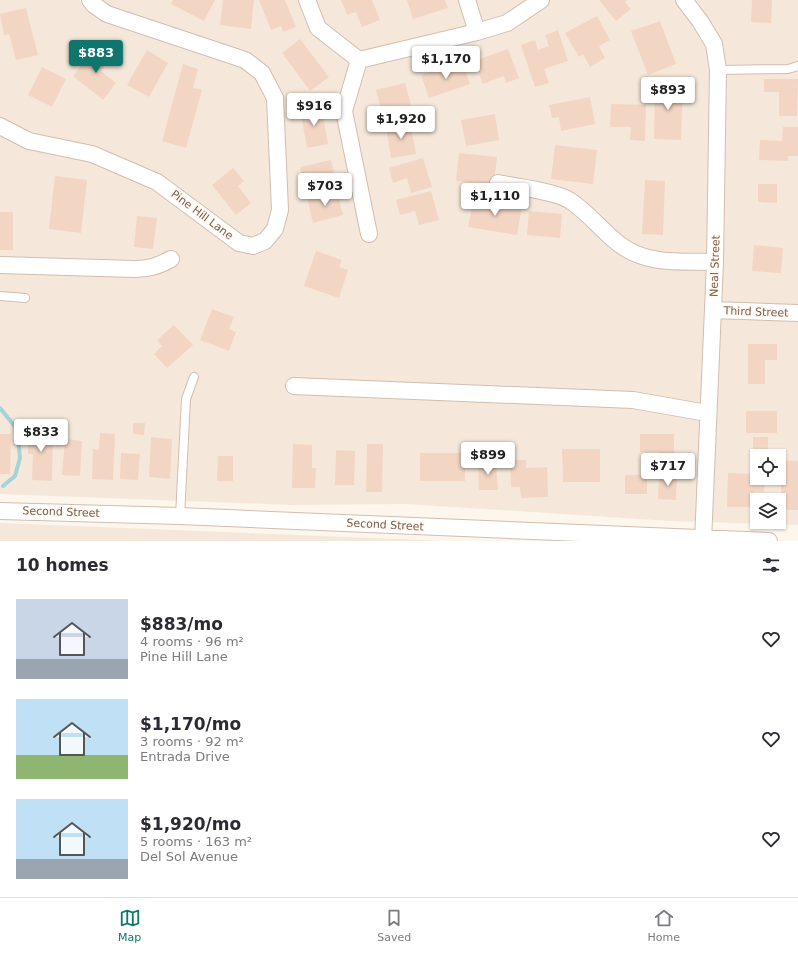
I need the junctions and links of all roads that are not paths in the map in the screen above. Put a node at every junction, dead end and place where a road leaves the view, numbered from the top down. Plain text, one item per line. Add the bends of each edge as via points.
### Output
1 (90, 0) edge
2 (307, 0) edge
3 (467, 0) edge
4 (541, 0) edge
5 (684, 0) edge
6 (477, 32) junction
7 (358, 60) junction
8 (798, 66) edge
9 (718, 70) junction
10 (0, 126) edge
11 (498, 183) dead end
12 (369, 234) dead end
13 (171, 258) dead end
14 (715, 262) junction
15 (0, 265) edge
16 (0, 296) edge
17 (25, 298) dead end
18 (713, 310) junction
19 (798, 313) edge
20 (194, 376) dead end
21 (294, 386) dead end
22 (707, 413) junction
23 (0, 511) edge
24 (180, 516) junction
25 (443, 534) edge
26 (703, 540) edge
27 (769, 541) edge

1 - 10 street, Pine Hill Lane via 107,14 245,60 262,73 275,98 280,210 276,229 265,241 253,246 239,243 157,182 92,154 29,140
2 - 7 street via 318,28
3 - 6 street
4 - 6 street via 507,23
5 - 9 street, Neal Street via 714,44
6 - 7 street
7 - 12 street via 344,111
8 - 9 lane via 788,69
9 - 14 street, Neal Street
11 - 14 street via 567,199 588,214 619,244 636,254 657,261
13 - 15 street via 158,266 141,269
14 - 18 street, Neal Street
16 - 17 lane
18 - 19 street, Third Street
18 - 22 street, Neal Street
20 - 24 lane via 186,400
21 - 22 street via 633,400
22 - 26 street, Neal Street
23 - 24 street, Second Street
24 - 25 street, Second Street
25 - 26 street, Second Street
26 - 27 street, Second Street

